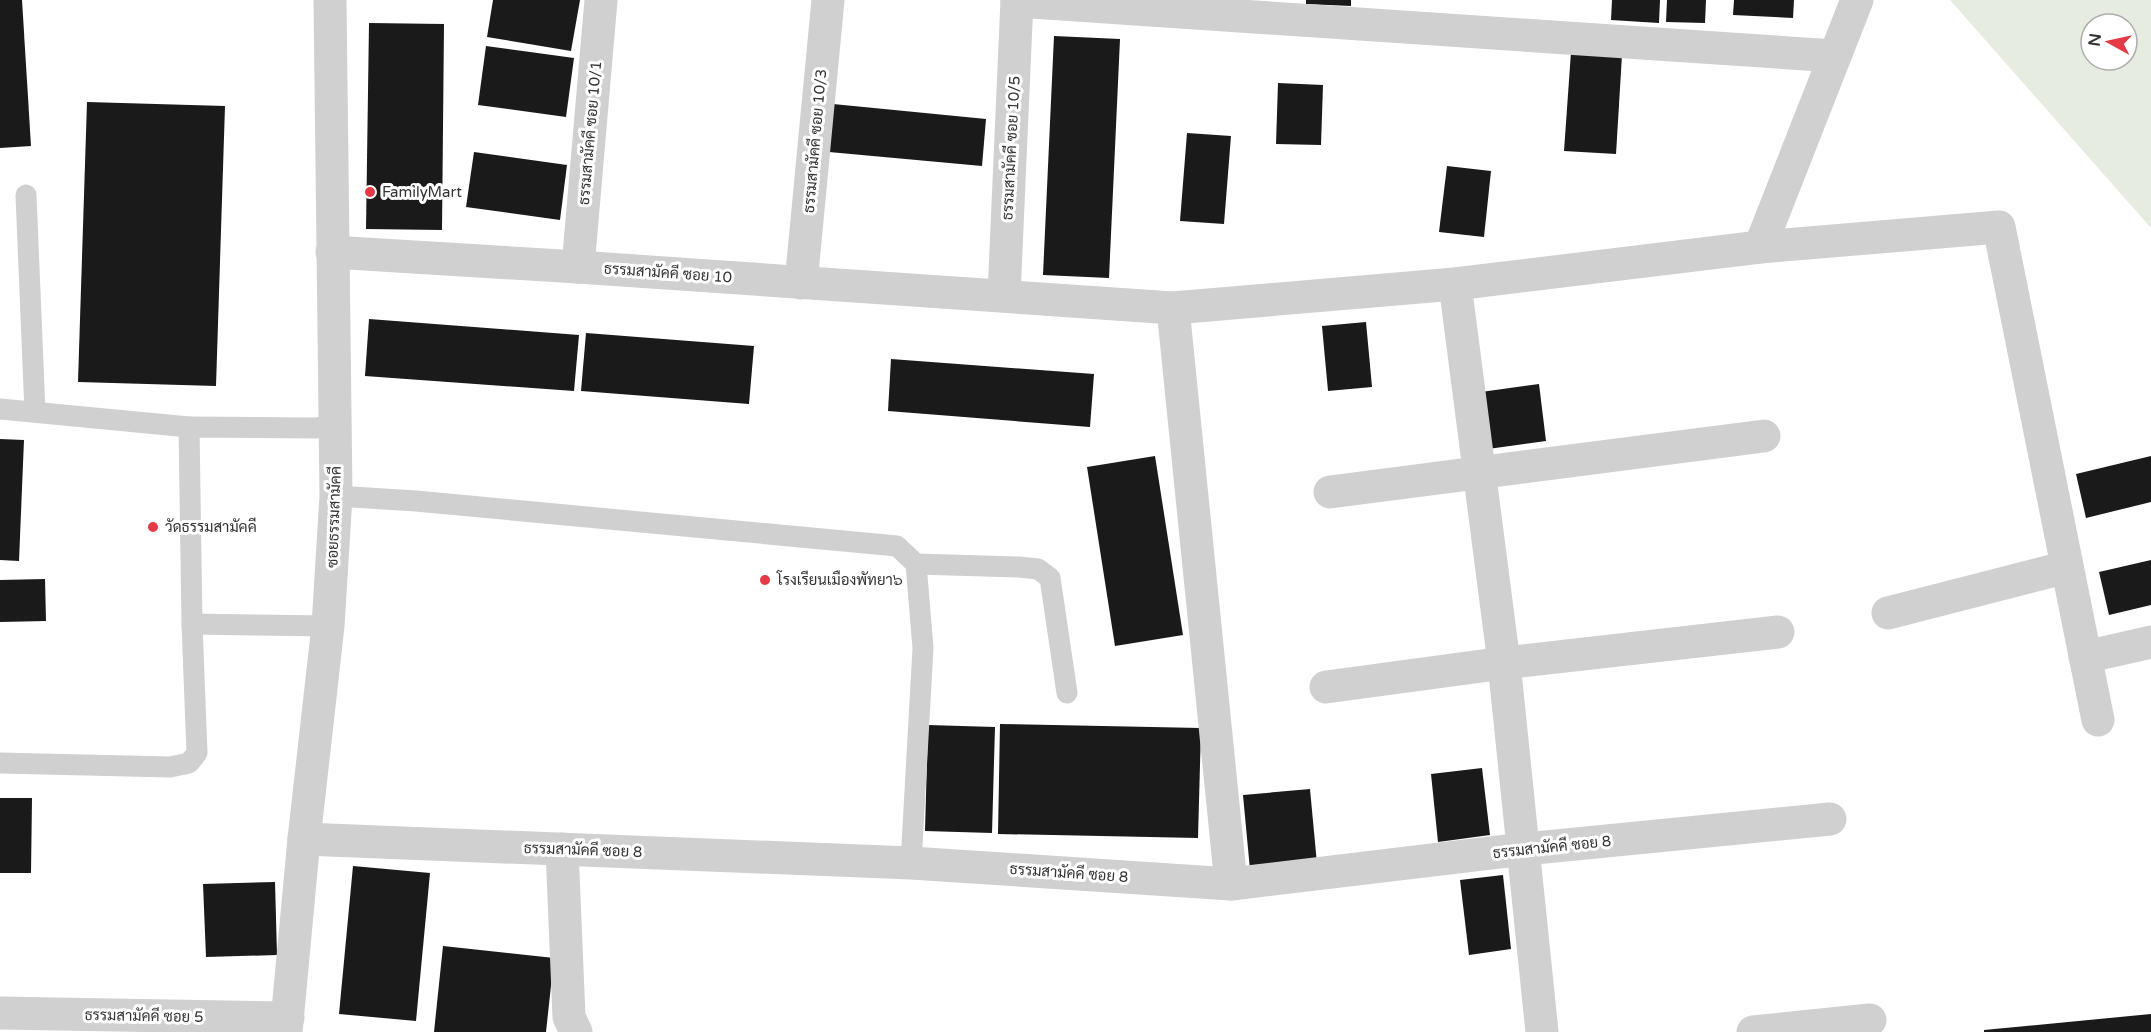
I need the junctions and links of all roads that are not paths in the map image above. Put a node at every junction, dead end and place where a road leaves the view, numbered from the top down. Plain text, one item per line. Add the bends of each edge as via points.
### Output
1 (330, 0) edge
2 (601, 0) edge
3 (828, 0) edge
4 (1857, 0) edge
5 (1017, 1) edge
6 (1835, 56) junction
7 (26, 195) dead end
8 (1760, 247) junction
9 (332, 252) junction
10 (578, 267) junction
11 (801, 283) junction
12 (1455, 284) junction
13 (1004, 296) junction
14 (1173, 308) junction
15 (0, 409) edge
16 (35, 412) junction
17 (335, 424) junction
18 (189, 427) junction
19 (1764, 436) dead end
20 (1479, 474) junction
21 (1330, 492) dead end
22 (336, 496) junction
23 (916, 564) junction
24 (2067, 567) junction
25 (1888, 613) dead end
26 (192, 624) junction
27 (328, 626) junction
28 (1778, 632) dead end
29 (2151, 642) edge
30 (2085, 657) junction
31 (1504, 663) junction
32 (1326, 687) dead end
33 (1066, 693) dead end
34 (2098, 720) dead end
35 (0, 763) edge
36 (1830, 819) dead end
37 (304, 839) junction
38 (562, 849) junction
39 (1524, 849) junction
40 (911, 863) junction
41 (1231, 884) junction
42 (0, 1013) edge
43 (1870, 1020) dead end
44 (287, 1025) edge
45 (576, 1032) edge
46 (1542, 1032) edge
47 (1753, 1032) edge

1 - 9 street, ซอยธรรมสามัคคี
2 - 10 street, ธรรมสามัคคี ซอย 10/1
3 - 11 street, ธรรมสามัคคี ซอย 10/3
4 - 6 street
5 - 6 street
5 - 13 street, ธรรมสามัคคี ซอย 10/5
6 - 8 street
7 - 16 lane
8 - 12 street, ธรรมสามัคคี ซอย 10
8 - 24 street, ธรรมสามัคคี ซอย 10 via 1999,227
9 - 10 street, ธรรมสามัคคี ซอย 10
9 - 17 street, ซอยธรรมสามัคคี
10 - 11 street, ธรรมสามัคคี ซอย 10
11 - 13 street, ธรรมสามัคคี ซอย 10
12 - 14 street, ธรรมสามัคคี ซอย 10
12 - 20 street
13 - 14 street, ธรรมสามัคคี ซอย 10
14 - 41 street
15 - 16 lane
16 - 18 lane
17 - 18 lane via 316,428
17 - 22 street, ซอยธรรมสามัคคี
18 - 26 lane
19 - 20 street
20 - 21 street
20 - 31 street
22 - 23 lane via 897,546
22 - 27 street, ซอยธรรมสามัคคี
23 - 33 lane via 1019,567 1038,569 1050,578
23 - 40 lane via 923,648
24 - 25 street
24 - 30 street
26 - 27 lane
26 - 35 lane via 197,753 189,763 171,767
27 - 37 street, ซอยธรรมสามัคคี
28 - 31 street
29 - 30 street
30 - 34 street
31 - 32 street
31 - 39 street
36 - 39 street, ธรรมสามัคคี ซอย 8
37 - 38 street, ธรรมสามัคคี ซอย 8
37 - 44 street, ซอยธรรมสามัคคี
38 - 40 street, ธรรมสามัคคี ซอย 8
38 - 45 street via 569,1017
39 - 41 street, ธรรมสามัคคี ซอย 8
39 - 46 street
40 - 41 street, ธรรมสามัคคี ซอย 8
42 - 44 street, ธรรมสามัคคี ซอย 5
43 - 47 street

